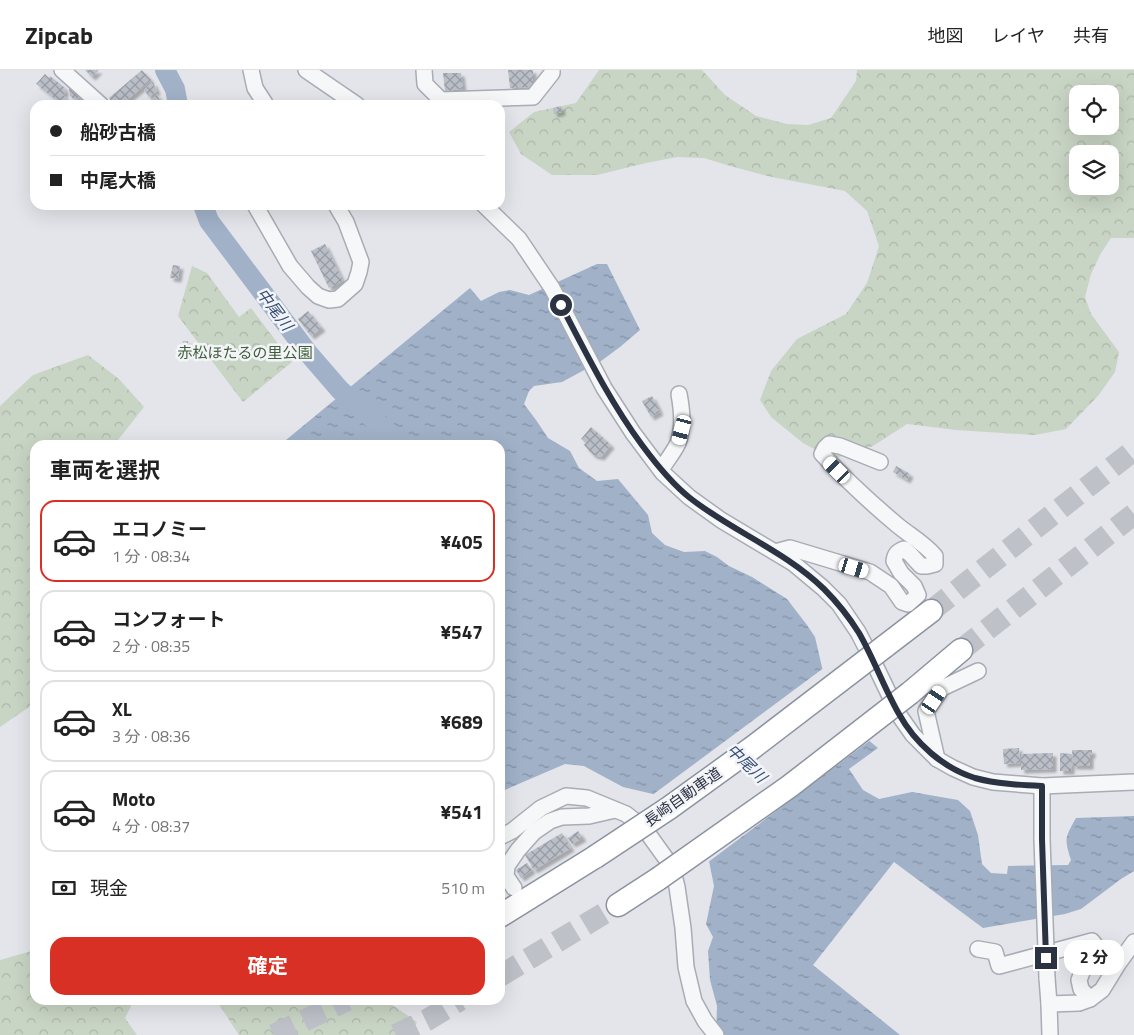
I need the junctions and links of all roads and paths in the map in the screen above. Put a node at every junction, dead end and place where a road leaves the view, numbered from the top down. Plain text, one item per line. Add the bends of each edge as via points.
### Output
1 (62, 70) edge
2 (251, 70) edge
3 (306, 70) edge
4 (424, 70) edge
5 (552, 70) edge
6 (95, 100) edge
7 (263, 100) edge
8 (350, 100) edge
9 (258, 210) edge
10 (339, 210) edge
11 (489, 210) edge
12 (679, 394) dead end
13 (880, 462) dead end
14 (661, 470) junction
15 (775, 552) junction
16 (931, 611) tunnel mouth
17 (962, 650) tunnel mouth
18 (978, 671) dead end
19 (938, 759) junction
20 (1134, 782) edge
21 (1042, 786) junction
22 (615, 810) junction
23 (505, 834) edge
24 (514, 888) dead end
25 (618, 905) tunnel mouth
26 (505, 913) edge
27 (1134, 942) edge
28 (978, 949) dead end
29 (1090, 999) junction
30 (1049, 1004) junction
31 (716, 1035) edge
32 (1050, 1035) edge

1 - 6 street
2 - 7 street via 255,88
3 - 8 street
4 - 5 street via 425,84 441,100 533,97
9 - 10 street via 290,266 318,296 329,300 338,299 355,284 359,272 360,262
11 - 14 street via 519,239 552,288 604,388
12 - 14 street via 682,430 678,444
13 - 15 street via 829,444 822,454 858,490 935,556 935,564 921,566 904,549 895,556 894,562 918,595 914,600 908,604 902,602 891,586 870,572 790,548
14 - 15 street via 689,497
15 - 19 street via 839,604 858,632 899,715 913,735
16 - 26 highway, 長崎自動車道, bridge via 669,808
17 - 25 highway, bridge via 790,786
18 - 19 street via 942,688 926,711
19 - 21 street via 974,777 993,782
20 - 21 street
21 - 30 street, bridge
22 - 23 street via 587,798 566,796 541,808
22 - 24 street via 550,821 534,832 507,866 506,876
22 - 31 street via 644,828 672,867 694,1001
27 - 29 street via 1102,990
28 - 29 street via 995,952 999,966 1092,941 1098,949 1095,960 1083,970 1079,980 1081,989
29 - 30 street via 1079,1003
30 - 32 street

